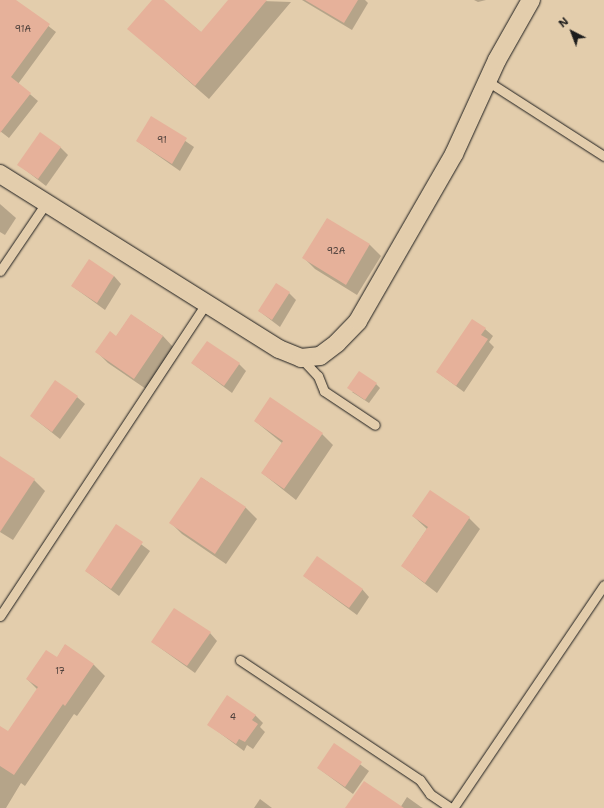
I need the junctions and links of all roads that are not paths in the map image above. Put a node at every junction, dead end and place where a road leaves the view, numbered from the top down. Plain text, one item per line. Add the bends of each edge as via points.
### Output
1 (531, 0) edge
2 (487, 81) junction
3 (604, 156) edge
4 (0, 174) edge
5 (46, 203) junction
6 (0, 271) edge
7 (206, 303) junction
8 (300, 358) junction
9 (375, 425) dead end
10 (604, 585) edge
11 (0, 616) edge
12 (240, 660) dead end
13 (452, 808) edge

1 - 2 street
2 - 3 lane
2 - 8 street via 454,154 358,321 320,356
4 - 5 street
5 - 6 lane
5 - 7 street
7 - 8 street via 279,349
7 - 11 lane
8 - 9 lane via 318,376 324,392
10 - 13 lane
12 - 13 lane via 420,780 430,794

